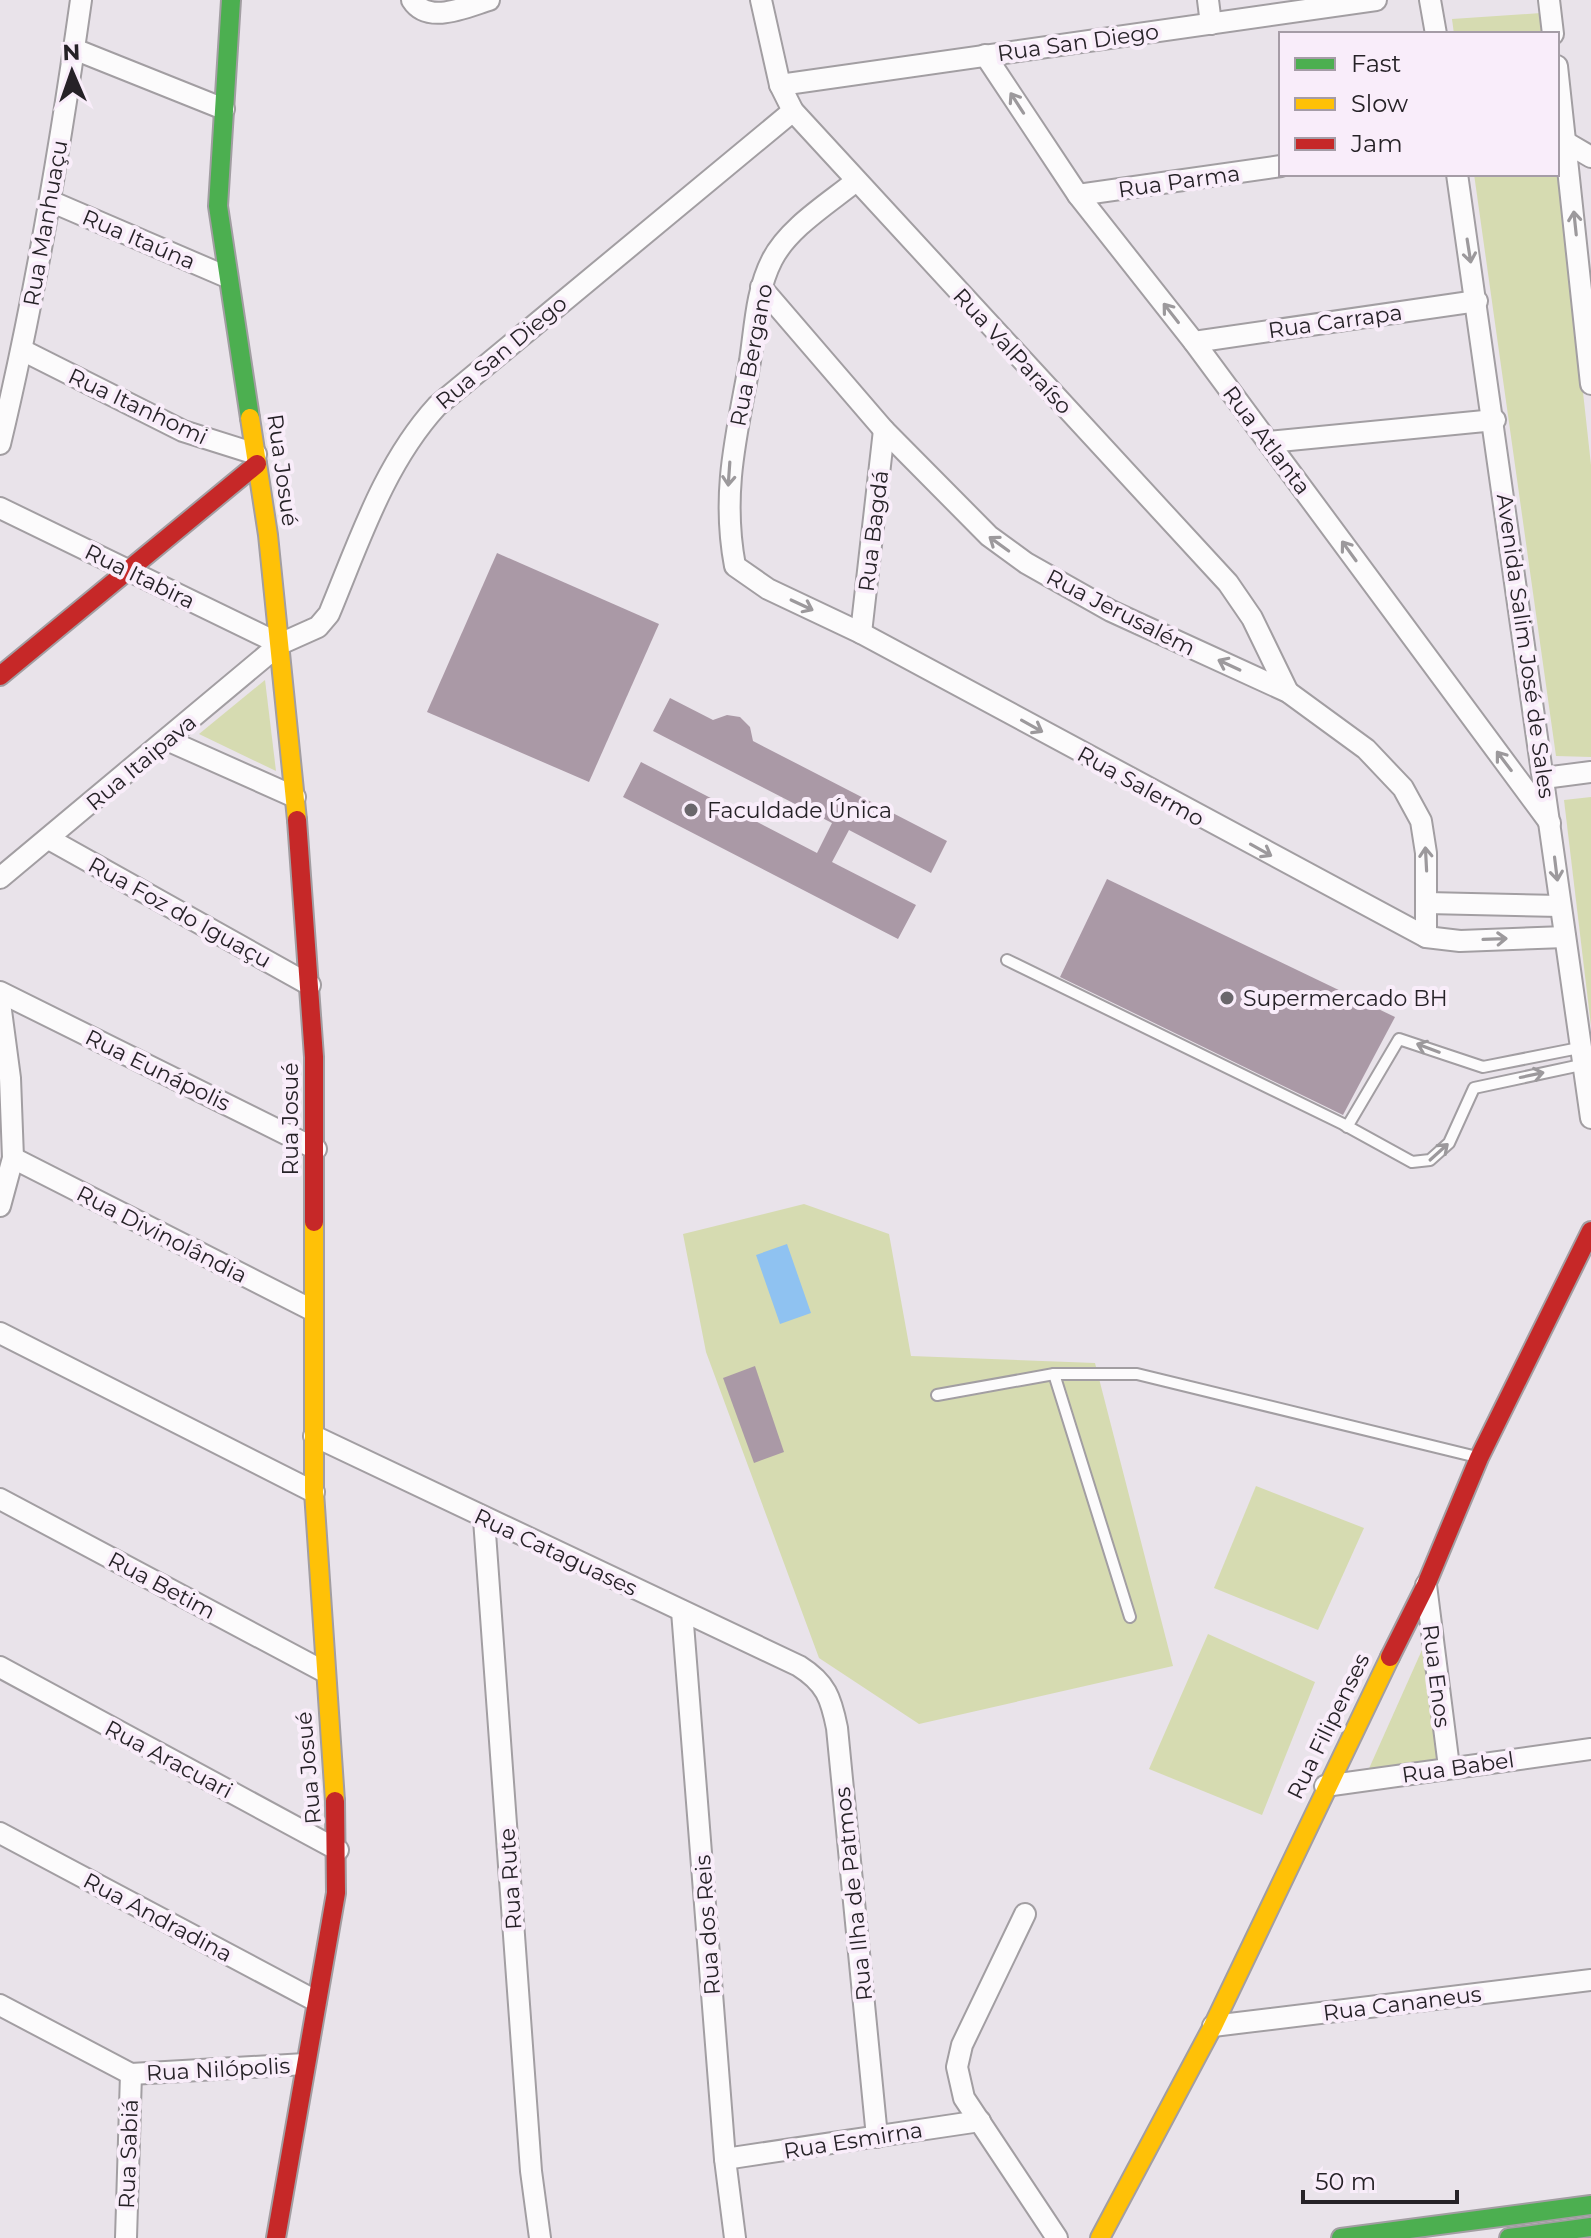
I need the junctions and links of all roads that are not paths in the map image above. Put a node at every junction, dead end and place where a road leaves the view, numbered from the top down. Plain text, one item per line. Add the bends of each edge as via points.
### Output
1 (81, 0) edge
2 (231, 0) edge
3 (412, 0) edge
4 (489, 0) edge
5 (761, 0) edge
6 (1208, 0) edge
7 (1376, 0) edge
8 (1430, 0) edge
9 (1549, 0) edge
10 (1211, 24) junction
11 (1436, 32) edge
12 (1553, 32) edge
13 (74, 49) junction
14 (985, 55) junction
15 (1559, 81) edge
16 (780, 85) junction
17 (224, 109) junction
18 (793, 111) junction
19 (1567, 143) junction
20 (1591, 157) edge
21 (1279, 166) edge
22 (1457, 176) edge
23 (856, 181) junction
24 (1078, 195) junction
25 (50, 201) junction
26 (227, 277) junction
27 (761, 287) junction
28 (1477, 301) junction
29 (1194, 342) junction
30 (22, 350) junction
31 (1591, 384) edge
32 (1495, 420) junction
33 (884, 430) junction
34 (1269, 442) junction
35 (0, 444) edge
36 (256, 459) junction
37 (0, 508) edge
38 (735, 566) joint
39 (129, 571) junction
40 (861, 633) junction
41 (280, 644) junction
42 (0, 676) edge
43 (1288, 692) junction
44 (167, 740) junction
45 (1591, 772) edge
46 (1544, 778) junction
47 (295, 797) junction
48 (1550, 823) junction
49 (49, 839) junction
50 (0, 878) edge
51 (1427, 903) junction
52 (1560, 906) junction
53 (1426, 937) junction
54 (1565, 937) junction
55 (1007, 960) dead end
56 (310, 985) junction
57 (0, 992) edge
58 (0, 1003) edge
59 (1580, 1057) junction
60 (1591, 1118) edge
61 (1347, 1127) junction
62 (316, 1149) junction
63 (13, 1158) junction
64 (0, 1206) edge
65 (1591, 1231) edge
66 (312, 1310) junction
67 (0, 1333) edge
68 (1054, 1374) junction
69 (937, 1395) dead end
70 (314, 1436) junction
71 (1479, 1458) junction
72 (314, 1492) junction
73 (0, 1499) edge
74 (484, 1519) junction
75 (1426, 1585) junction
76 (682, 1611) junction
77 (1130, 1617) dead end
78 (799, 1666) joint
79 (0, 1667) edge
80 (323, 1671) junction
81 (1591, 1749) edge
82 (1449, 1767) junction
83 (1325, 1786) junction
84 (0, 1833) edge
85 (338, 1850) junction
86 (1025, 1914) dead end
87 (1591, 1980) edge
88 (316, 2001) junction
89 (0, 2005) edge
90 (1213, 2026) junction
91 (305, 2064) junction
92 (131, 2074) junction
93 (980, 2121) junction
94 (877, 2137) junction
95 (725, 2159) junction
96 (1591, 2205) edge
97 (1591, 2227) edge
98 (1511, 2233) edge
99 (126, 2238) edge
100 (276, 2238) edge
101 (540, 2238) edge
102 (735, 2238) edge
103 (1057, 2238) edge
104 (1100, 2238) edge
105 (1341, 2238) edge

1 - 13 street, Rua Manhuaçu
2 - 17 street, Rua Josué
3 - 4 street via 424,12 442,13
5 - 16 street, Rua ValParaíso
6 - 10 street
7 - 10 street, Rua San Diego
8 - 11 street
9 - 12 street
10 - 14 street, Rua San Diego
13 - 17 street
13 - 25 street, Rua Manhuaçu
14 - 16 street, Rua San Diego
24 -> 14 street, Rua Atlanta
15 - 19 street
16 - 18 street, Rua ValParaíso
17 - 26 street, Rua Josué via 218,206
18 - 23 street, Rua ValParaíso
18 - 41 street, Rua San Diego via 437,406 412,433 384,484 329,614 318,627
19 - 20 street
31 -> 19 street
21 - 24 street, Rua Parma
22 -> 28 street, Avenida Salim José de Sales
23 - 27 street, Rua Bergano via 780,249
23 - 43 street, Rua ValParaíso via 1228,583 1252,618
29 -> 24 street, Rua Atlanta
25 - 26 street, Rua Itaúna
25 - 30 street, Rua Manhuaçu
26 - 36 street, Rua Josué
27 - 33 street, Rua Jerusalém
27 -> 38 street, Rua Bergano via 728,472
28 - 29 street, Rua Carrapa
28 - 32 street, Avenida Salim José de Sales
29 - 34 street, Rua Atlanta
30 - 35 street, Rua Manhuaçu
30 - 36 street, Rua Itanhomi via 183,431
32 - 34 street
32 - 46 street, Avenida Salim José de Sales
33 - 40 street, Rua Bagdá
43 -> 33 street, Rua Jerusalém via 1111,611 1026,563 989,536
48 -> 34 street, Rua Atlanta
36 - 39 street
36 - 41 street, Rua Josué
37 - 39 street, Rua Itabira
38 -> 40 street, Rua Salermo via 768,589
39 - 41 street, Rua Itabira
39 - 42 street
40 -> 53 street, Rua Salermo
41 - 44 street, Rua Itaipava
41 - 47 street, Rua Josué
51 -> 43 street, Rua Jerusalém via 1421,821 1403,788 1366,749
44 - 47 street
44 - 49 street, Rua Itaipava
45 - 46 street
46 - 48 street, Avenida Salim José de Sales
47 - 56 street, Rua Josué
48 -> 52 street, Avenida Salim José de Sales
49 - 50 street, Rua Itaipava
49 - 56 street, Rua Foz do Iguaçu
51 - 52 street
51 - 53 street, Rua Jerusalém
52 - 54 street, Avenida Salim José de Sales
53 -> 54 street, Rua Salermo
54 - 59 street, Avenida Salim José de Sales
55 - 61 lane
56 - 62 street, Rua Josué
57 - 62 street, Rua Eunápolis
58 - 63 street
59 - 60 street, Avenida Salim José de Sales
59 -> 61 lane via 1483,1067 1399,1039
61 -> 59 lane via 1421,1164 1449,1143 1474,1088
62 - 66 street, Rua Josué
63 - 64 street
63 - 66 street, Rua Divinolândia
65 - 71 street, Rua Filipenses
66 - 70 street, Rua Josué
67 - 72 street
68 - 69 lane
68 - 71 lane via 1137,1374
68 - 77 lane
70 - 72 street, Rua Josué
70 - 74 street, Rua Cataguases
71 - 75 street, Rua Filipenses
72 - 80 street, Rua Josué
73 - 80 street, Rua Betim
74 - 76 street, Rua Cataguases
74 - 101 street, Rua Rute
75 - 82 street, Rua Enos
75 - 83 street, Rua Filipenses
76 - 78 street, Rua Cataguases
76 - 95 street, Rua dos Reis
78 - 94 street, Rua Ilha de Patmos via 830,1695 837,1728
79 - 85 street, Rua Aracuari
80 - 85 street, Rua Josué
81 - 82 street, Rua Babel
82 - 83 street, Rua Babel
83 - 90 street, Rua Filipenses
84 - 88 street, Rua Andradina
85 - 88 street, Rua Josué via 336,1893
86 - 93 street via 962,2045 957,2067 964,2098
87 - 90 street, Rua Cananeus
88 - 91 street, Rua Josué
89 - 92 street, Rua Sabiá
90 - 104 street, Rua Filipenses
91 - 92 street, Rua Nilópolis
91 - 100 street, Rua Josué
92 - 99 street, Rua Sabiá
93 - 94 street, Rua Esmirna
93 - 103 street
94 - 95 street, Rua Esmirna
95 - 102 street, Rua dos Reis
96 - 98 street
97 - 98 street
98 - 105 street

